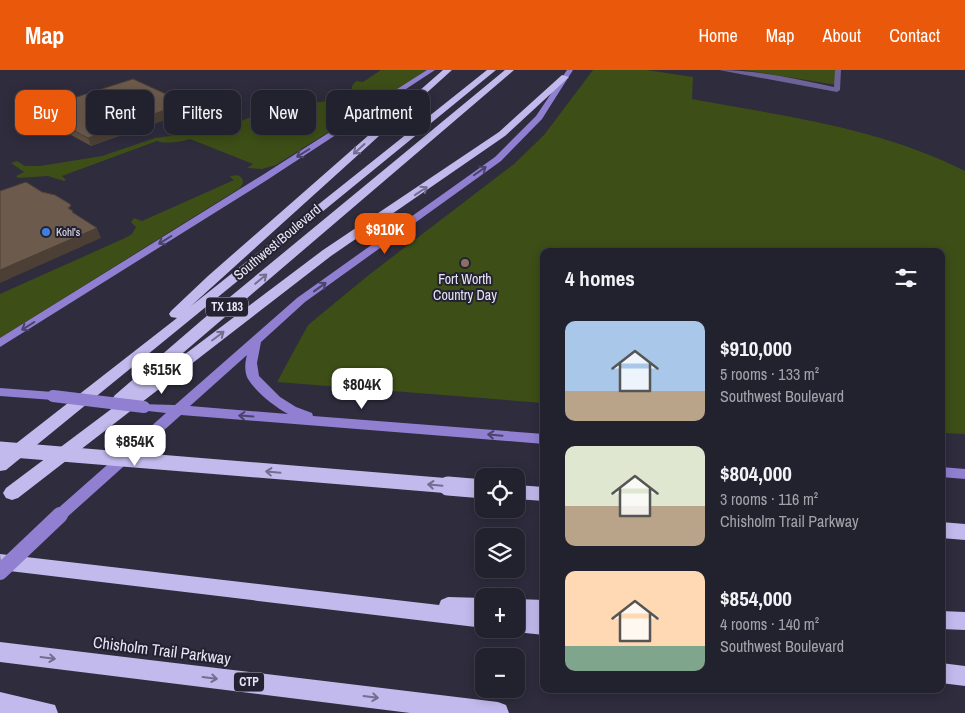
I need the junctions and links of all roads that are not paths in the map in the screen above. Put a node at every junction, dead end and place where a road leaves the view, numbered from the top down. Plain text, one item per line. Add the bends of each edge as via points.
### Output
1 (432, 70) edge
2 (448, 70) edge
3 (492, 70) edge
4 (510, 70) edge
5 (722, 70) edge
6 (838, 70) edge
7 (568, 73) edge
8 (255, 341) junction
9 (0, 343) edge
10 (108, 379) junction
11 (0, 392) edge
12 (177, 410) junction
13 (321, 422) junction
14 (540, 439) edge
15 (0, 449) edge
16 (0, 465) edge
17 (945, 472) edge
18 (965, 474) edge
19 (475, 488) edge
20 (525, 493) edge
21 (540, 494) edge
22 (6, 498) edge
23 (945, 530) edge
24 (965, 532) edge
25 (0, 562) edge
26 (0, 572) edge
27 (350, 604) junction
28 (475, 607) edge
29 (525, 608) edge
30 (540, 609) edge
31 (475, 619) edge
32 (945, 620) edge
33 (965, 621) edge
34 (525, 624) edge
35 (540, 626) edge
36 (0, 652) edge
37 (945, 674) edge
38 (965, 676) edge
39 (0, 703) edge
40 (47, 713) edge
41 (498, 713) edge

1 -> 9 main road
2 -> 10 highway via 212,279
3 - 10 highway, Southwest Boulevard / TX 183
22 -> 4 highway, Southwest Boulevard / TX 183 via 207,323
5 - 6 street via 837,90
8 -> 7 main road via 301,300 498,159 539,116
22 -> 7 highway via 327,253 502,134
8 - 12 main road
8 - 13 main road via 251,363 253,377 291,410
10 - 16 highway, Southwest Boulevard / TX 183
11 - 12 main road, bridge
13 -> 12 main road
12 - 26 main road, bridge
14 -> 13 main road
19 -> 15 highway, bridge
17 - 18 main road
20 - 21 highway
23 - 24 highway
25 - 27 highway
27 - 28 highway
27 - 31 highway
29 - 30 highway
32 - 33 highway
34 - 35 highway
36 -> 41 highway, Chisholm Trail Parkway / CTP
37 - 38 highway
39 - 40 highway

